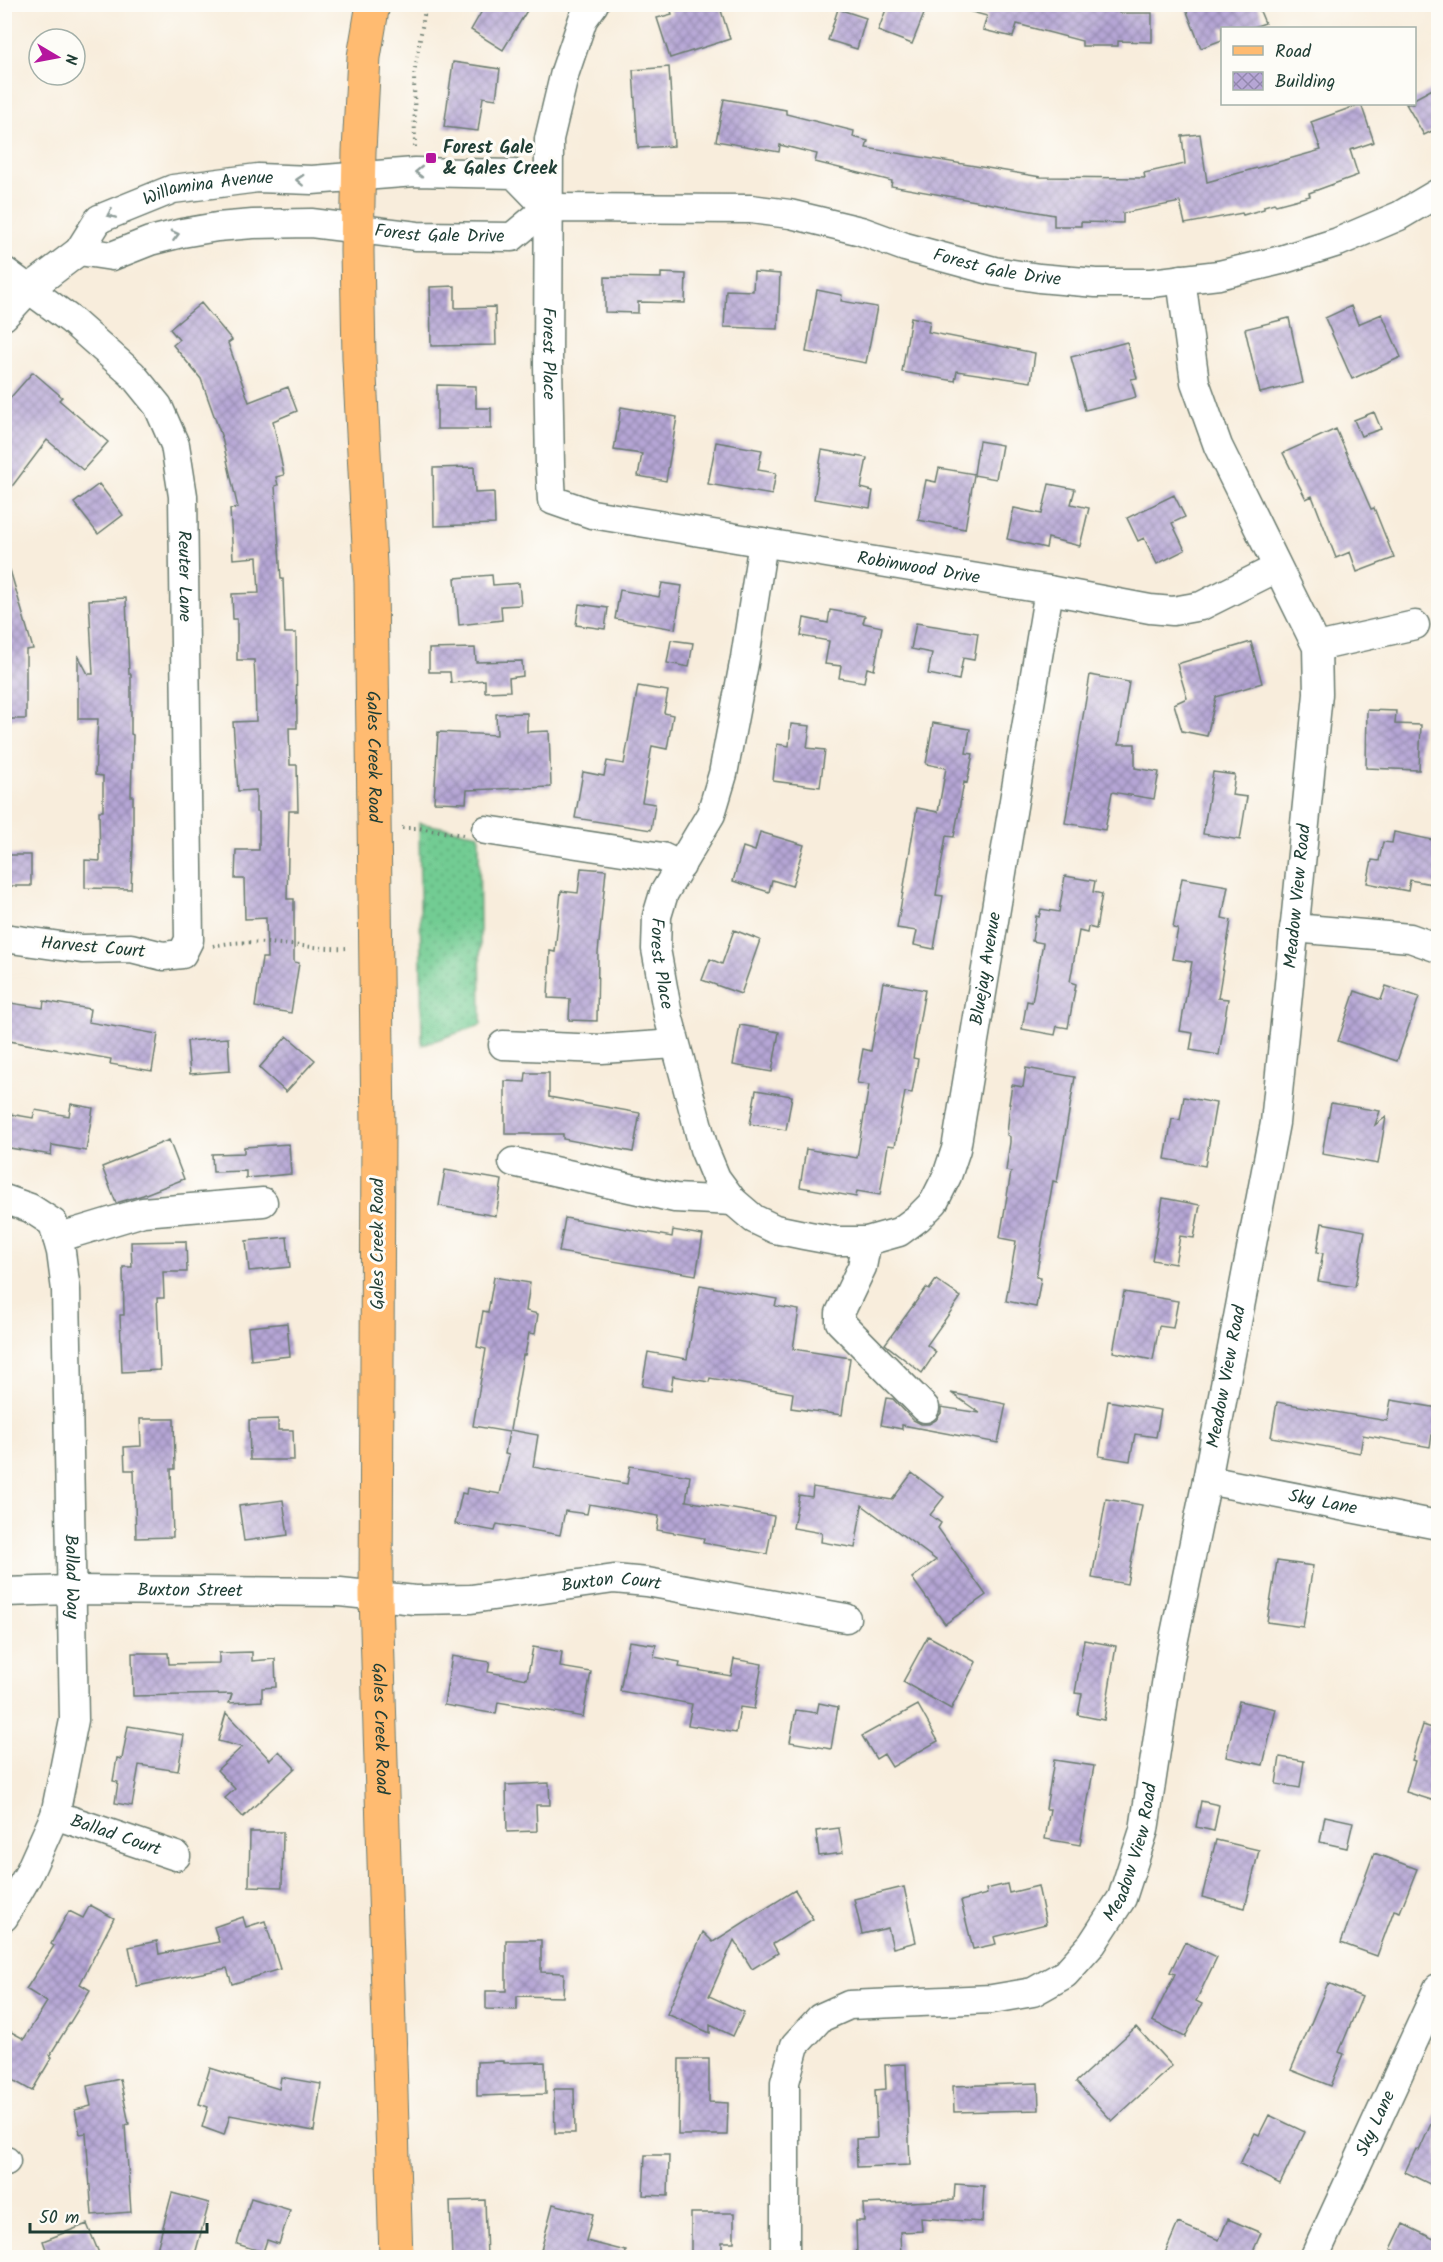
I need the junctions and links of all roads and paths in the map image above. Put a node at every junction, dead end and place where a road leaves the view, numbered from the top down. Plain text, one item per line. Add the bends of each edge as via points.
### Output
1 (373, 4) edge
2 (426, 4) edge
3 (594, 4) edge
4 (415, 151) dead end
5 (359, 177) junction
6 (1438, 193) edge
7 (547, 208) junction
8 (358, 230) junction
9 (79, 251) junction
10 (4, 271) edge
11 (1181, 279) junction
12 (29, 289) junction
13 (4, 316) edge
14 (552, 500) joint
15 (763, 542) junction
16 (1277, 568) junction
17 (1048, 590) junction
18 (1415, 625) dead end
19 (1317, 647) junction
20 (374, 828) junction
21 (486, 830) joint
22 (681, 866) junction
23 (1294, 928) junction
24 (4, 938) edge
25 (376, 946) junction
26 (1438, 948) edge
27 (182, 954) junction
28 (675, 1044) junction
29 (502, 1045) dead end
30 (513, 1162) dead end
31 (4, 1199) edge
32 (733, 1201) junction
33 (263, 1202) dead end
34 (55, 1231) junction
35 (804, 1235) joint
36 (867, 1241) junction
37 (925, 1408) dead end
38 (1207, 1480) junction
39 (1438, 1525) edge
40 (72, 1590) junction
41 (4, 1592) edge
42 (376, 1596) junction
43 (846, 1618) dead end
44 (55, 1815) junction
45 (176, 1856) dead end
46 (4, 1917) edge
47 (1438, 1988) edge
48 (396, 2258) edge
49 (785, 2258) edge
50 (1314, 2258) edge

1 - 5 main road, Gales Creek Road via 364,57
2 - 4 path via 414,74
3 - 7 street, Forest Place via 583,19 549,139
7 -> 5 street via 514,174 416,172
5 - 8 main road, Gales Creek Road
5 -> 9 street, Willamina Avenue via 249,178 173,189 99,219
6 - 11 street, Forest Gale Drive via 1400,216 1338,242 1230,273
7 - 8 street, Forest Gale Drive via 512,237 417,236
7 - 11 street, Forest Gale Drive via 751,209 861,231 949,260 1017,275 1096,283
7 - 14 street, Forest Place
9 -> 8 street, Willamina Avenue via 112,256 150,241 217,227 311,223
8 - 20 main road, Gales Creek Road via 359,358 371,583
9 - 12 street, Willamina Avenue
10 - 12 street, Reuter Lane
11 - 16 street, Meadow View Road via 1195,382 1218,446
12 - 13 street, Willamina Avenue
12 - 27 street, Reuter Lane via 132,374 158,406 175,445 183,496 189,940
14 - 15 street, Robinwood Drive via 591,513
15 - 17 street, Robinwood Drive
15 - 22 street, Forest Place via 723,774 711,814
16 - 17 street, Robinwood Drive via 1201,606 1173,610
16 - 19 street, Meadow View Road
17 - 36 street, Bluejay Avenue via 956,1149 934,1202 899,1232
18 - 19 street
19 - 23 street, Meadow View Road via 1318,694
20 - 21 path via 418,828 473,836
20 - 25 main road, Gales Creek Road
21 - 22 street via 662,857
22 - 28 street, Forest Place via 664,893 657,916 656,949
23 - 26 street via 1410,938
23 - 38 street, Meadow View Road via 1275,1123
24 - 27 street, Harvest Court via 82,949 131,948 164,956
25 - 27 path via 332,948 231,942
25 - 42 main road, Gales Creek Road
28 - 29 street via 602,1049
28 - 32 street, Forest Place via 705,1149 716,1178
30 - 32 street via 675,1198
31 - 34 street via 30,1208
32 - 35 street, Forest Place via 754,1219
33 - 34 street via 143,1212
34 - 40 street, Ballad Way via 66,1290
35 - 36 street, Bluejay Avenue
36 - 37 street via 862,1268 840,1313 840,1322
38 - 39 street, Sky Lane
38 - 49 street, Meadow View Road via 1170,1658 1144,1830 1122,1898 1092,1944 1065,1974 1033,1992 992,1999 849,2006 820,2018 795,2045 785,2082
40 - 41 street, Buxton Street
40 - 42 street, Buxton Street via 340,1592
40 - 44 street, Ballad Way via 74,1720
42 - 43 street, Buxton Court via 471,1599 614,1579
42 - 48 main road, Gales Creek Road
44 - 45 street, Ballad Court
44 - 46 street, Ballad Way
47 - 50 street, Sky Lane

